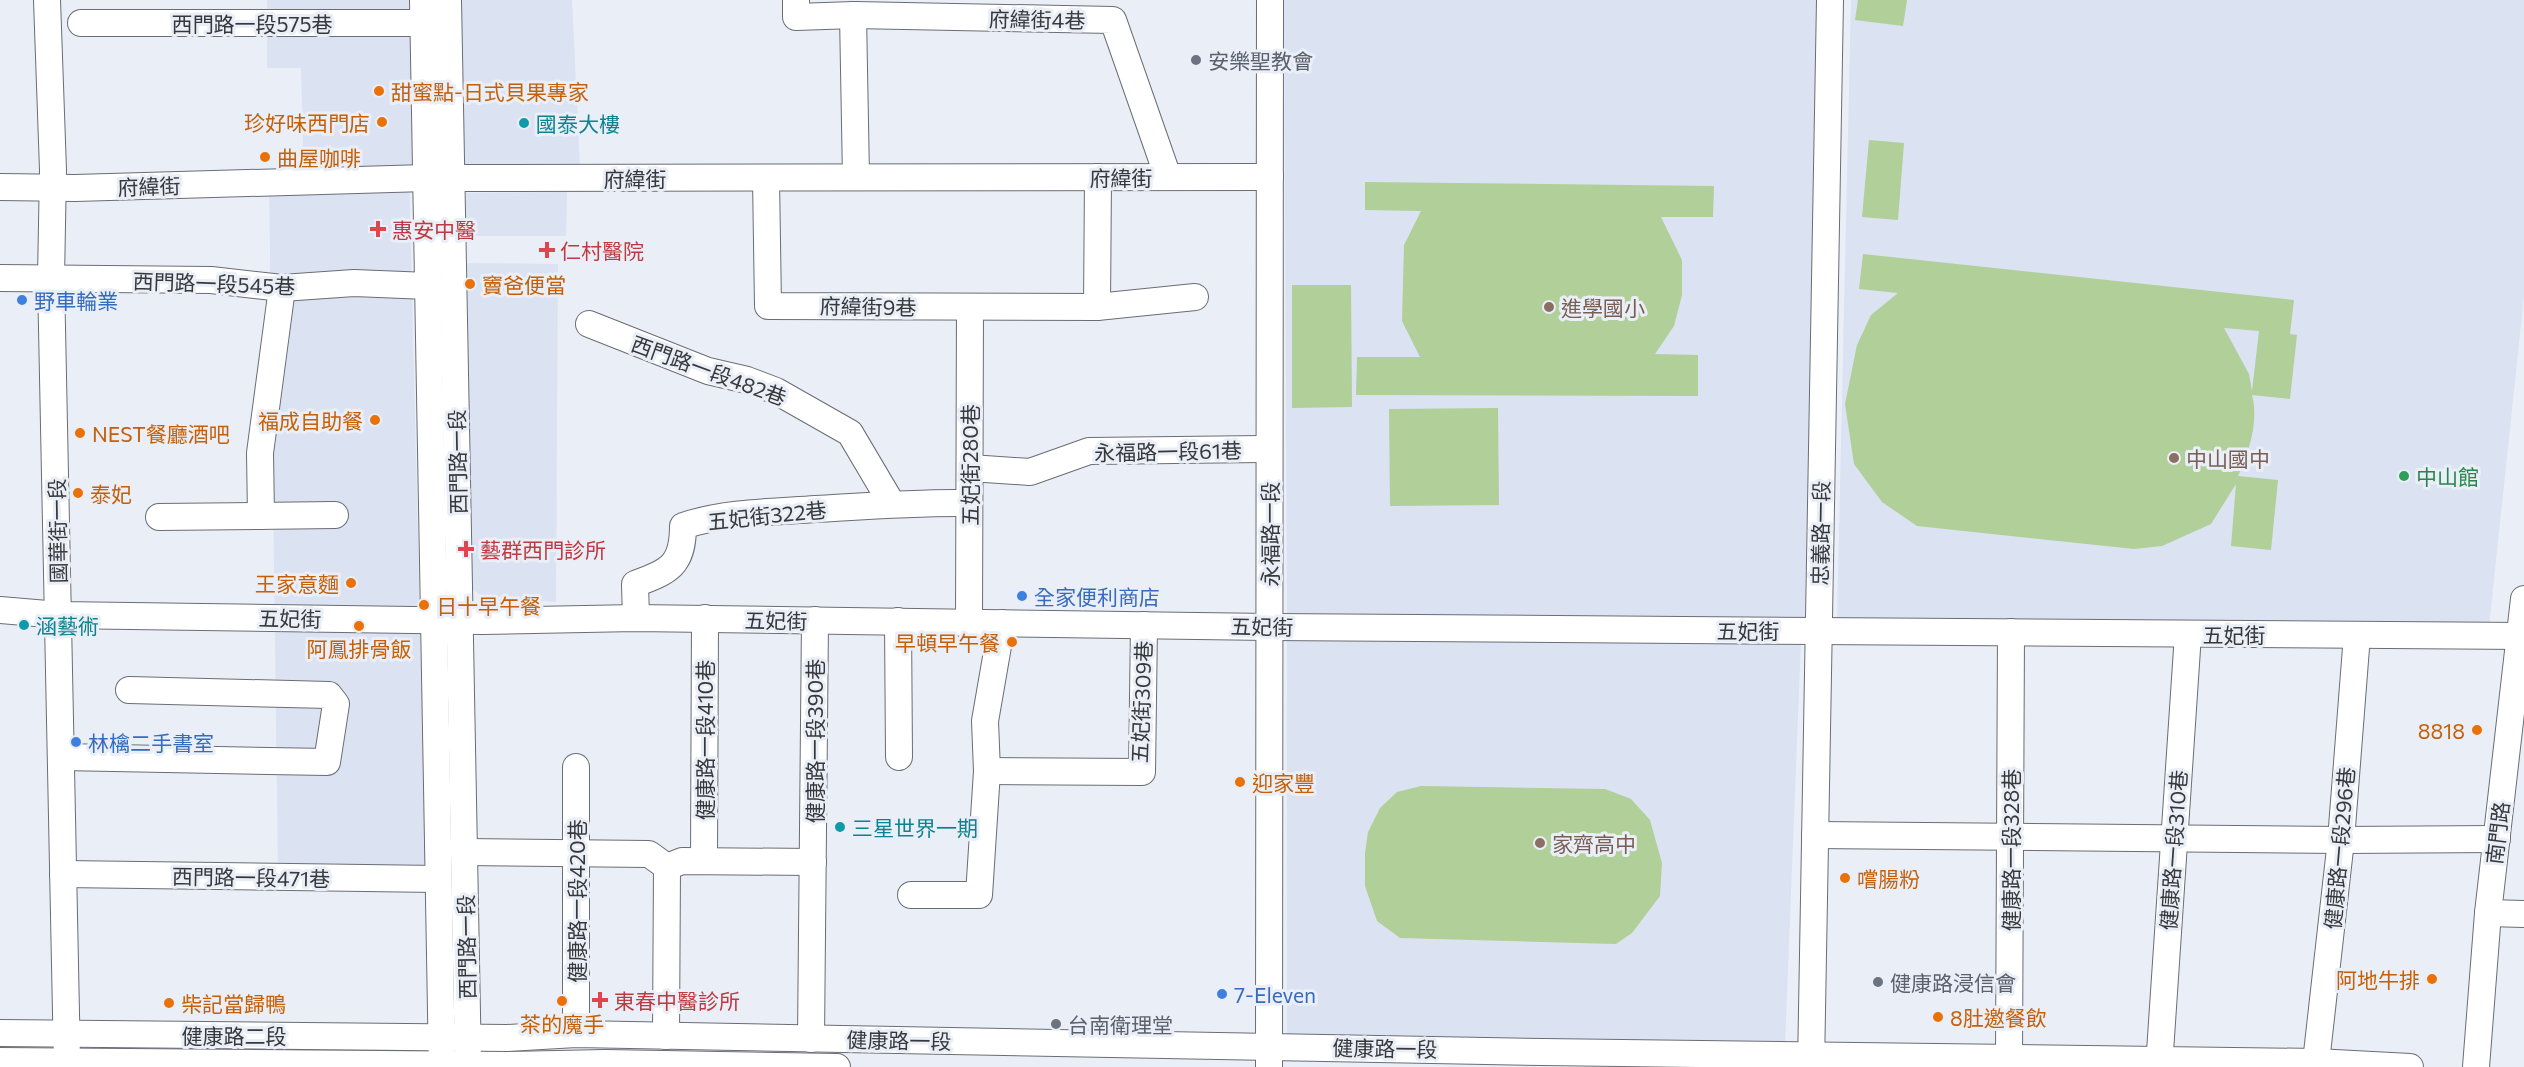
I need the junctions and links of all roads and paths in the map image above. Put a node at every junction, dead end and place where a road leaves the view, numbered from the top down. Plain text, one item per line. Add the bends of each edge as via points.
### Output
1 (47, 0) edge
2 (448, 0) edge
3 (1270, 0) edge
4 (1830, 0) edge
5 (796, 8) edge
6 (423, 11) edge
7 (853, 15) junction
8 (81, 23) dead end
9 (856, 177) junction
10 (1098, 177) junction
11 (1167, 177) junction
12 (1270, 177) junction
13 (426, 178) junction
14 (451, 178) junction
15 (766, 178) junction
16 (0, 187) edge
17 (53, 188) junction
18 (0, 278) edge
19 (51, 279) junction
20 (428, 286) junction
21 (282, 288) junction
22 (1195, 297) dead end
23 (970, 307) junction
24 (1097, 307) junction
25 (589, 324) dead end
26 (1263, 449) dead end
27 (970, 468) junction
28 (969, 503) junction
29 (892, 504) junction
30 (335, 515) dead end
31 (261, 516) junction
32 (159, 517) dead end
33 (2524, 599) edge
34 (0, 610) edge
35 (59, 615) junction
36 (636, 618) junction
37 (705, 618) junction
38 (815, 620) junction
39 (434, 621) junction
40 (460, 621) junction
41 (898, 621) junction
42 (969, 622) junction
43 (1002, 623) junction
44 (1144, 625) junction
45 (1269, 627) junction
46 (1818, 631) junction
47 (2012, 632) junction
48 (2188, 634) junction
49 (2357, 635) junction
50 (2521, 636) edge
51 (129, 690) dead end
52 (61, 757) junction
53 (898, 757) dead end
54 (576, 767) dead end
55 (987, 771) junction
56 (2514, 782) edge
57 (1815, 835) junction
58 (2010, 837) junction
59 (2174, 838) junction
60 (2497, 839) junction
61 (2341, 840) junction
62 (464, 852) junction
63 (577, 853) junction
64 (704, 861) junction
65 (813, 862) junction
66 (667, 867) junction
67 (63, 874) junction
68 (438, 879) junction
69 (911, 895) dead end
70 (2488, 913) junction
71 (2524, 914) edge
72 (0, 1033) edge
73 (67, 1034) junction
74 (576, 1034) junction
75 (666, 1036) junction
76 (441, 1037) junction
77 (467, 1038) junction
78 (812, 1039) junction
79 (1269, 1057) edge
80 (1459, 1058) edge
81 (0, 1061) edge
82 (1811, 1061) edge
83 (67, 1062) junction
84 (2011, 1062) edge
85 (2316, 1062) junction
86 (2159, 1063) edge
87 (442, 1065) edge
88 (605, 1065) edge
89 (468, 1066) edge
90 (837, 1067) edge
91 (2410, 1067) edge
92 (2476, 1067) edge

1 - 17 street, 國華街一段
2 - 14 street, 西門路一段
3 - 12 street, 永福路一段
4 - 46 street, 忠義路一段
5 - 7 street, 府緯街4巷
6 - 8 street, 西門路一段575巷
6 - 13 street, 西門路一段
7 - 9 street
7 - 11 street, 府緯街4巷 via 1113,20
9 - 10 street, 府緯街
9 - 15 street, 府緯街
10 - 11 street, 府緯街
10 - 24 street
11 - 12 street, 府緯街
12 - 45 street, 永福路一段
13 - 14 street, 府緯街
13 - 17 street, 府緯街
13 - 20 street, 西門路一段
14 - 15 street, 府緯街
14 - 40 street, 西門路一段
15 - 23 street, 府緯街9巷 via 768,306
16 - 17 street, 府緯街
17 - 19 street, 國華街一段
18 - 19 street, 西門路一段545巷
19 - 21 street, 西門路一段545巷 via 212,280
19 - 35 street, 國華街一段
20 - 21 street, 西門路一段545巷 via 354,283
20 - 39 street, 西門路一段
21 - 31 street via 260,453
22 - 24 street, 府緯街9巷
23 - 24 street, 府緯街9巷
23 - 27 street, 五妃街280巷
25 - 29 street, 西門路一段482巷 via 708,371 776,391 850,434
26 - 27 street, 永福路一段61巷 via 1089,451 1030,472
27 - 28 street, 五妃街280巷
28 - 29 street, 五妃街322巷
28 - 42 street, 五妃街280巷
29 - 36 street, 五妃街322巷 via 758,513 704,519 683,526 683,548 675,561 661,574 635,585
30 - 31 street
31 - 32 street
33 - 50 street, 南門路
34 - 35 street, 五妃街
35 - 39 street, 五妃街
35 - 52 street, 國華街一段
36 - 37 street, 五妃街
36 - 40 street, 五妃街
37 - 38 street, 五妃街
37 - 64 street, 健康路一段410巷
38 - 41 street, 五妃街
38 - 65 street, 健康路一段390巷
39 - 40 street, 五妃街
39 - 68 street, 西門路一段
40 - 62 street, 西門路一段
41 - 42 street, 五妃街
41 - 53 street
42 - 43 street, 五妃街
43 - 44 street, 五妃街
43 - 55 street via 985,721
44 - 45 street, 五妃街
44 - 55 street, 五妃街309巷 via 1142,772
45 - 46 street, 五妃街
45 - 79 street, 永福路一段
46 - 47 street, 五妃街
46 - 57 street, 忠義路一段
47 - 48 street, 五妃街
47 - 58 street, 健康路一段328巷
48 - 49 street, 五妃街
48 - 59 street, 健康路一段310巷
49 - 50 street, 五妃街
49 - 61 street, 健康路一段296巷
50 - 56 street, 南門路
51 - 52 street via 329,695 336,704 327,762
52 - 67 street, 國華街一段
54 - 63 street, 健康路一段420巷
55 - 69 street via 979,895
56 - 60 street, 南門路
57 - 58 street
57 - 82 street, 忠義路一段
58 - 59 street
58 - 84 street, 健康路一段328巷
59 - 61 street
59 - 86 street, 健康路一段310巷
60 - 61 street
60 - 70 street, 南門路
61 - 85 street, 健康路一段296巷
62 - 63 street
62 - 77 street, 西門路一段
63 - 66 street via 649,854
63 - 74 street, 健康路一段420巷
64 - 65 street
64 - 66 street via 682,861
65 - 78 street, 健康路一段390巷
66 - 75 street
67 - 68 street, 西門路一段471巷
67 - 73 street, 國華街一段
68 - 76 street, 西門路一段
70 - 71 street
70 - 92 street, 南門路
72 - 73 street, 健康路二段
73 - 76 street, 健康路二段
73 - 83 street, 國華街一段
74 - 75 street, 健康路一段
74 - 77 street, 健康路一段
75 - 78 street, 健康路一段
76 - 77 street, 健康路二段
76 - 87 street, 西門路一段
77 - 89 street, 西門路一段
78 - 79 street, 健康路一段
79 - 80 street, 健康路一段
80 - 82 street, 健康路一段
81 - 83 street, 健康路二段
82 - 84 street, 健康路一段
83 - 87 street, 健康路二段
84 - 86 street, 健康路一段
85 - 86 street, 健康路一段
85 - 91 street, 健康路一段
87 - 89 street, 健康路二段
88 - 89 street, 健康路一段
88 - 90 street, 健康路一段

